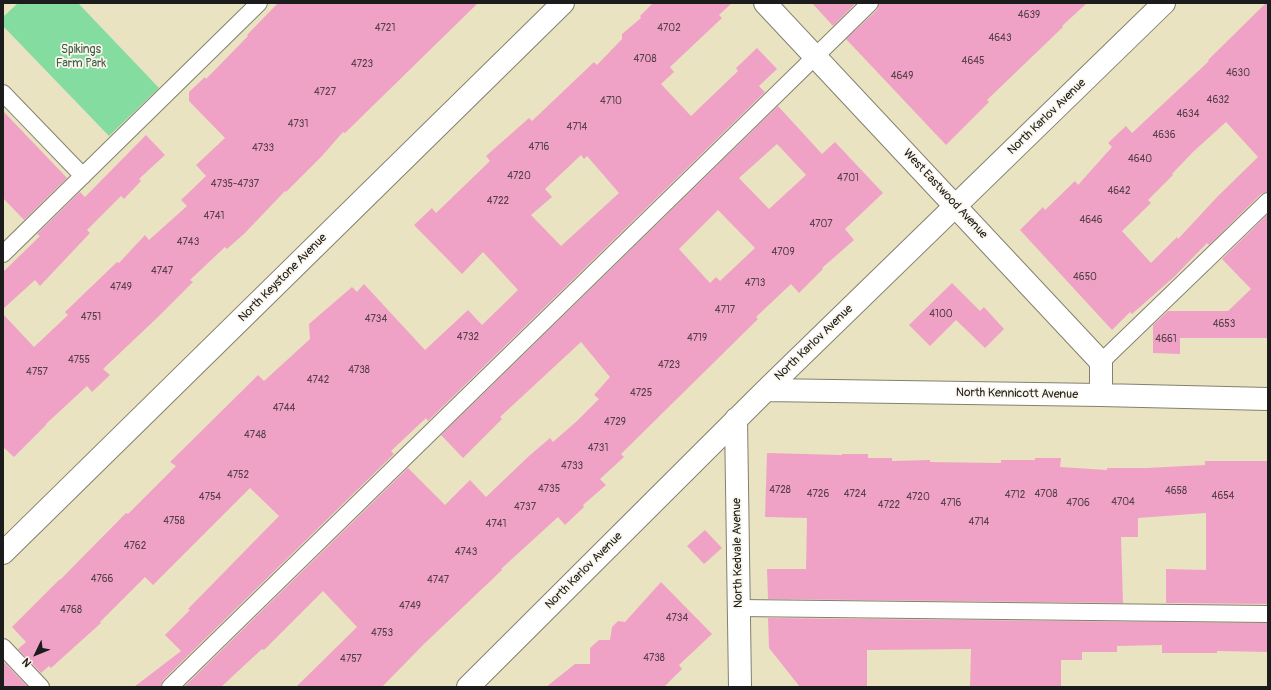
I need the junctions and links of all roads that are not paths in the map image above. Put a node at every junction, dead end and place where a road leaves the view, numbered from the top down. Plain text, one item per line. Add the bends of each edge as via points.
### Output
1 (259, 3) edge
2 (563, 3) edge
3 (766, 3) edge
4 (870, 3) edge
5 (1164, 3) edge
6 (816, 56) junction
7 (3, 94) edge
8 (83, 176) junction
9 (1268, 201) edge
10 (956, 206) junction
11 (3, 254) edge
12 (1101, 362) junction
13 (766, 390) junction
14 (1101, 395) junction
15 (1268, 399) edge
16 (736, 419) junction
17 (3, 553) edge
18 (739, 608) junction
19 (1268, 614) edge
20 (3, 647) edge
21 (41, 687) edge
22 (170, 687) edge
23 (468, 687) edge
24 (740, 687) edge

1 - 8 lane
2 - 17 street, North Keystone Avenue
3 - 6 street, West Eastwood Avenue
4 - 6 lane
5 - 10 street, North Karlov Avenue
6 - 10 street, West Eastwood Avenue
6 - 22 lane
7 - 8 lane
8 - 11 lane
9 - 12 lane
10 - 12 street, West Eastwood Avenue
10 - 13 street, North Karlov Avenue
12 - 14 street
13 - 14 street, North Kennicott Avenue
13 - 16 street, North Karlov Avenue
14 - 15 street, North Kennicott Avenue
16 - 18 street, North Kedvale Avenue
16 - 23 street, North Karlov Avenue
18 - 19 lane
18 - 24 street, North Kedvale Avenue
20 - 21 lane

